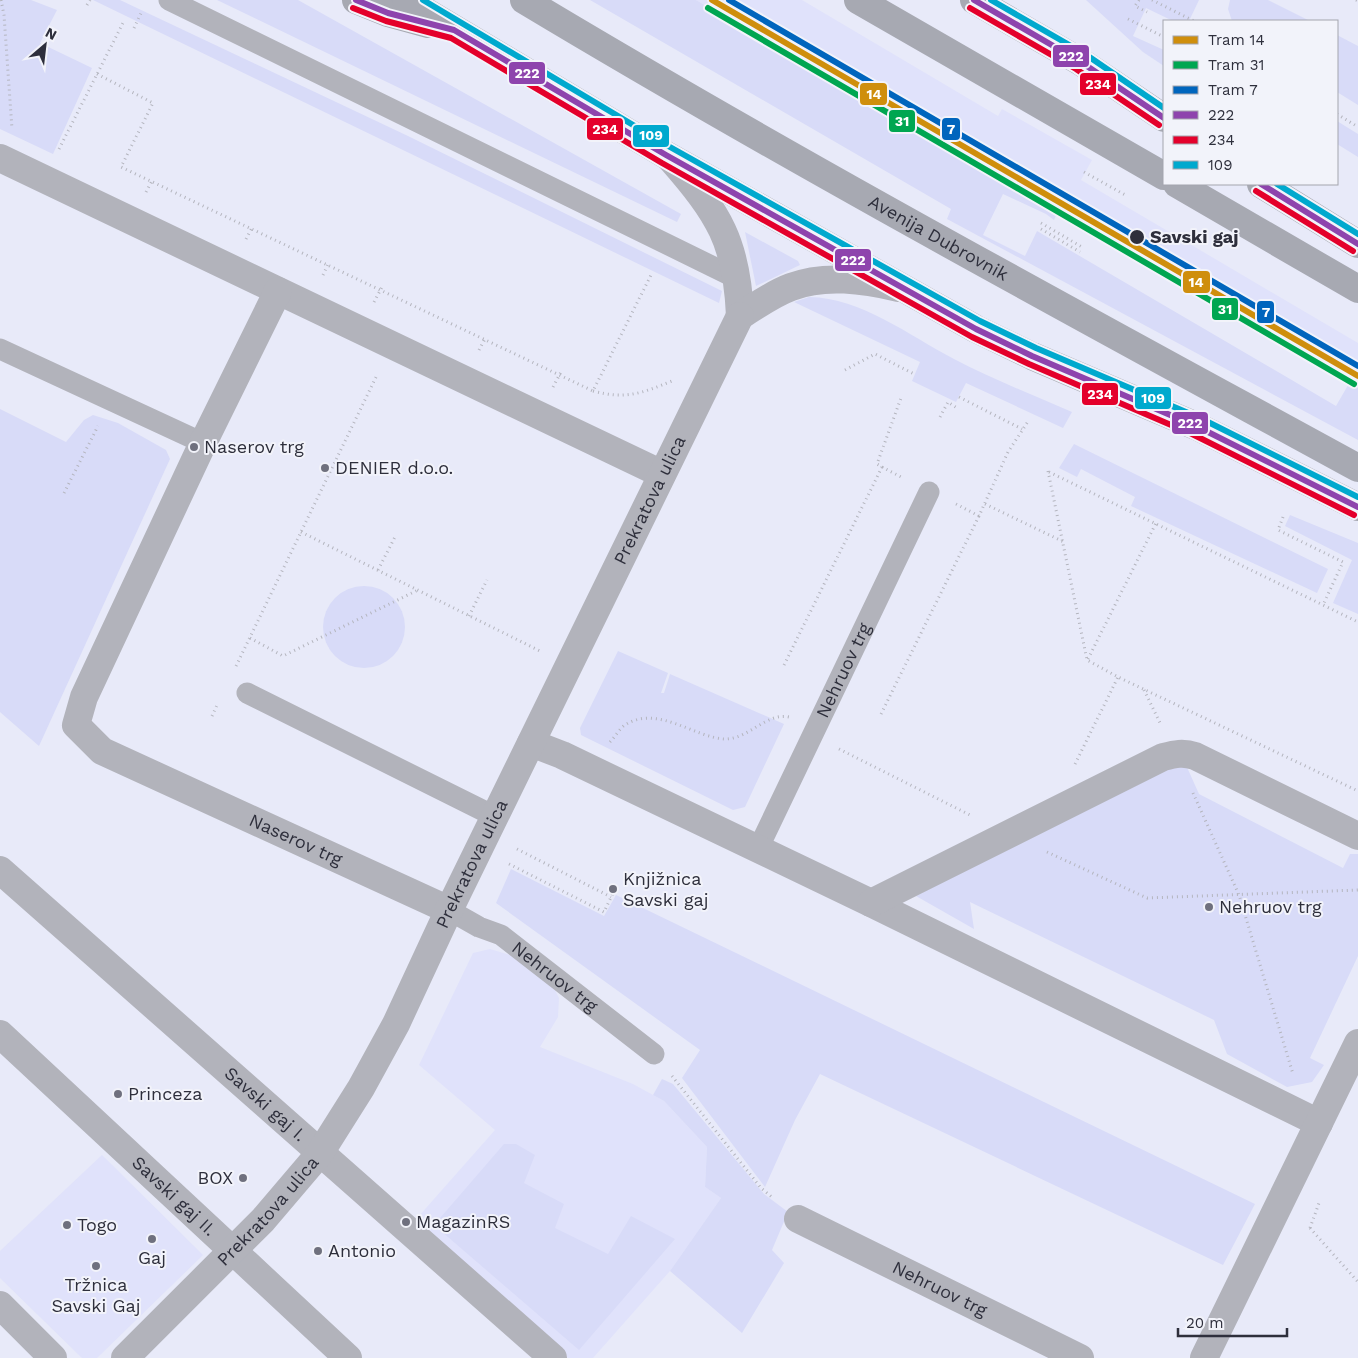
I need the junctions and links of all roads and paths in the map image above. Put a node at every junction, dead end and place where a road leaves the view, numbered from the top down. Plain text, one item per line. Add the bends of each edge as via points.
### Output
1 (1, 0) edge
2 (90, 0) edge
3 (169, 0) edge
4 (356, 0) edge
5 (406, 0) edge
6 (524, 0) edge
7 (858, 0) edge
8 (974, 0) edge
9 (1139, 0) edge
10 (1152, 0) edge
11 (87, 5) dead end
12 (1147, 12) dead end
13 (1128, 20) dead end
14 (1192, 20) edge
15 (123, 23) dead end
16 (454, 30) junction
17 (1163, 37) edge
18 (97, 74) junction
19 (1338, 115) edge
20 (1163, 117) edge
21 (1358, 127) edge
22 (14, 135) dead end
23 (57, 152) dead end
24 (666, 154) junction
25 (0, 158) edge
26 (1084, 172) dead end
27 (1163, 175) edge
28 (1179, 185) edge
29 (1263, 185) edge
30 (1127, 196) dead end
31 (1041, 223) dead end
32 (1041, 229) dead end
33 (1358, 244) edge
34 (1082, 247) dead end
35 (1080, 252) dead end
36 (651, 275) dead end
37 (738, 280) junction
38 (902, 289) junction
39 (1358, 289) edge
40 (278, 291) junction
41 (740, 316) junction
42 (0, 349) edge
43 (381, 367) dead end
44 (845, 370) dead end
45 (914, 374) dead end
46 (678, 378) dead end
47 (593, 391) junction
48 (959, 397) dead end
49 (901, 398) dead end
50 (957, 408) dead end
51 (940, 417) dead end
52 (102, 419) dead end
53 (1029, 420) dead end
54 (1022, 429) junction
55 (203, 443) junction
56 (1358, 468) edge
57 (662, 474) junction
58 (930, 492) joint
59 (64, 493) dead end
60 (984, 504) junction
61 (1358, 507) edge
62 (979, 516) junction
63 (1283, 517) dead end
64 (1156, 523) junction
65 (301, 532) junction
66 (396, 535) dead end
67 (1064, 542) junction
68 (378, 570) junction
69 (487, 580) dead end
70 (418, 590) junction
71 (1323, 605) junction
72 (469, 616) junction
73 (1358, 622) edge
74 (250, 638) junction
75 (544, 652) dead end
76 (1087, 660) junction
77 (784, 665) dead end
78 (235, 668) dead end
79 (1118, 677) junction
80 (1144, 690) junction
81 (246, 693) dead end
82 (220, 700) dead end
83 (881, 714) dead end
84 (212, 716) dead end
85 (794, 719) dead end
86 (1163, 729) dead end
87 (531, 743) junction
88 (607, 745) dead end
89 (833, 746) dead end
90 (1072, 769) dead end
91 (1192, 791) dead end
92 (1358, 791) edge
93 (494, 816) junction
94 (974, 818) dead end
95 (1358, 836) edge
96 (1039, 848) dead end
97 (517, 849) dead end
98 (758, 849) junction
99 (509, 864) dead end
100 (0, 870) edge
101 (1358, 890) edge
102 (1239, 896) junction
103 (871, 903) junction
104 (449, 910) junction
105 (0, 1034) edge
106 (1358, 1043) edge
107 (654, 1054) joint
108 (1295, 1080) dead end
109 (1318, 1123) junction
110 (320, 1153) junction
111 (798, 1218) joint
112 (1306, 1223) dead end
113 (232, 1251) junction
114 (1358, 1282) edge
115 (0, 1305) edge
116 (53, 1358) edge
117 (126, 1358) edge
118 (348, 1358) edge
119 (553, 1358) edge
120 (1080, 1358) edge
121 (1204, 1358) edge

1 - 22 path
2 - 11 path
3 - 37 lane
4 - 16 main road via 388,14
5 - 16 main road
6 - 56 main road, Avenija Dubrovnik via 852,190
7 - 27 main road
8 - 20 main road via 1081,62
9 - 12 path via 1136,6
10 - 14 path
13 - 17 path
15 - 18 path
16 - 24 main road
18 - 23 path
18 - 47 path via 153,103 121,167
19 - 21 path
24 - 37 street via 694,186 727,236
24 - 38 main road
25 - 40 street
26 - 30 path
28 - 39 main road
29 - 33 main road
31 - 34 path
32 - 35 path
36 - 47 path
37 - 41 street
38 - 41 street via 871,281 845,279 802,283 770,297
38 - 61 main road via 1032,356 1163,410
40 - 55 street, Naserov trg
40 - 57 street
41 - 57 street, Prekratova ulica
42 - 55 lane
43 - 65 path
44 - 45 path via 875,354
46 - 47 path via 643,393 613,396
48 - 54 path
49 - 77 path via 877,464 882,467
50 - 51 path via 948,402
52 - 59 path
53 - 54 path
54 - 60 path
55 - 104 street, Naserov trg via 84,697 76,725 102,751
57 - 87 street, Prekratova ulica
58 - 62 path
58 - 98 lane, Nehruov trg
60 - 62 path
60 - 67 path
62 - 83 path
63 - 71 path via 1278,530 1343,562
64 - 67 path via 1048,472
64 - 71 path
64 - 76 path
65 - 68 path
65 - 74 path
66 - 68 path
67 - 76 path
68 - 70 path
69 - 72 path
70 - 72 path
70 - 74 path via 283,656
71 - 73 path
72 - 75 path
74 - 78 path
76 - 79 path
79 - 80 path
79 - 90 path
80 - 86 path
80 - 92 path
81 - 93 lane
82 - 84 path
85 - 88 path via 777,716 746,735 726,739 703,734 677,722 638,720 625,725
87 - 93 street, Prekratova ulica
87 - 98 street
89 - 94 path
91 - 102 path
93 - 104 street, Prekratova ulica
95 - 103 street via 1194,756 1180,753 1163,757
96 - 102 path via 1147,898
97 - 99 path via 612,895 604,912
98 - 103 street
100 - 110 street, Savski gaj I.
101 - 102 path
102 - 108 path
103 - 109 street
104 - 107 lane, Nehruov trg via 501,935
104 - 110 street, Prekratova ulica via 378,1056
105 - 113 street, Savski gaj II.
106 - 109 street
107 - 111 path via 761,1188
109 - 121 street
110 - 113 street, Prekratova ulica
110 - 119 street, Savski gaj I.
111 - 120 street, Nehruov trg
112 - 114 path
113 - 117 street, Prekratova ulica
113 - 118 street, Savski gaj II.
115 - 116 street

